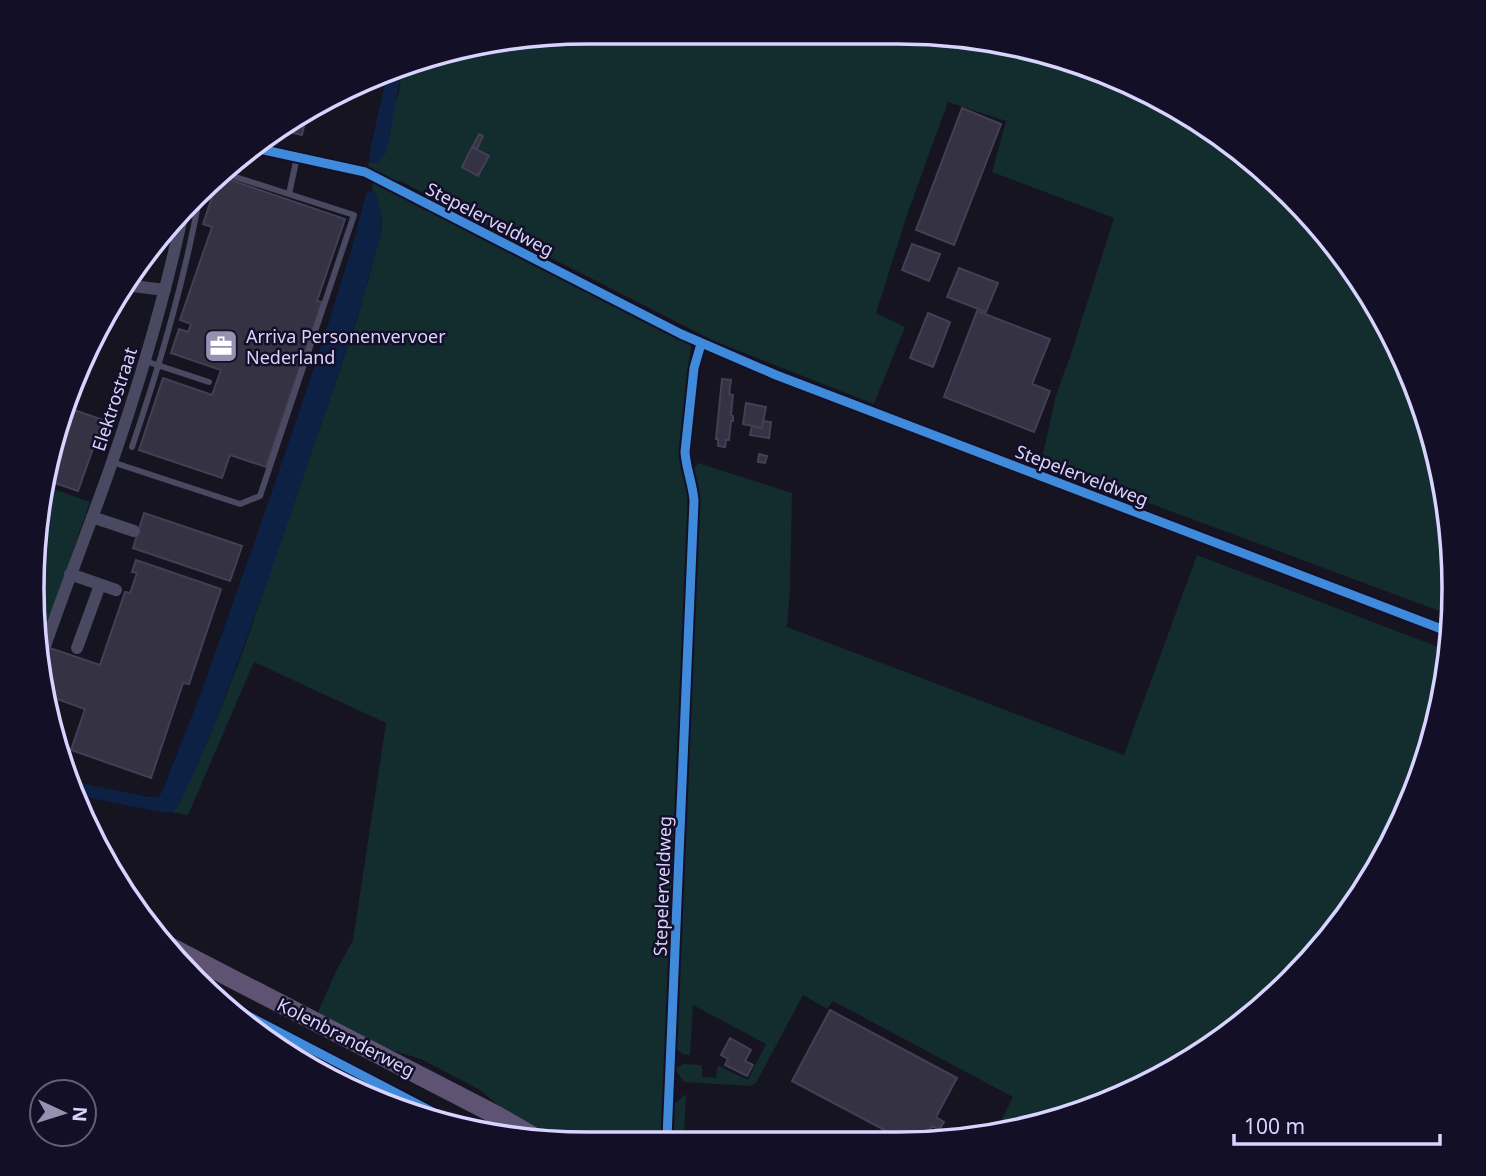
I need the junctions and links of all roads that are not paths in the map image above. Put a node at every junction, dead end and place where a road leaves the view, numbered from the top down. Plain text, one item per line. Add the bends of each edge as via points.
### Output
1 (296, 157) dead end
2 (233, 176) edge
3 (376, 177) dead end
4 (289, 194) junction
5 (197, 210) edge
6 (179, 229) edge
7 (176, 241) junction
8 (190, 244) junction
9 (135, 286) edge
10 (165, 290) junction
11 (178, 300) junction
12 (701, 344) junction
13 (145, 361) junction
14 (159, 365) junction
15 (209, 382) dead end
16 (128, 414) junction
17 (142, 418) junction
18 (132, 447) dead end
19 (112, 462) junction
20 (92, 517) junction
21 (134, 531) dead end
22 (70, 574) junction
23 (100, 585) junction
24 (116, 590) dead end
25 (1441, 629) edge
26 (47, 642) edge
27 (77, 649) dead end
28 (187, 955) edge
29 (519, 1128) edge
30 (667, 1132) edge

1 - 4 lane
2 - 4 lane
3 - 12 street, Stepelerveldweg
4 - 19 lane via 354,215 260,496 240,505
5 - 8 lane
6 - 7 street, Elektrostraat
7 - 8 lane
7 - 10 street, Elektrostraat
8 - 11 lane
9 - 10 street
10 - 11 lane
10 - 13 street, Elektrostraat
11 - 14 lane
12 - 25 street, Stepelerveldweg
12 - 30 street, Stepelerveldweg via 685,452 694,501
13 - 14 lane
13 - 16 street, Elektrostraat
14 - 15 lane
14 - 17 lane
16 - 17 lane
16 - 19 street, Elektrostraat
17 - 18 lane
19 - 20 street, Elektrostraat
20 - 21 street
20 - 22 street, Elektrostraat
22 - 23 street
22 - 26 street, Elektrostraat
23 - 24 street
23 - 27 street
28 - 29 main road, Kolenbranderweg

